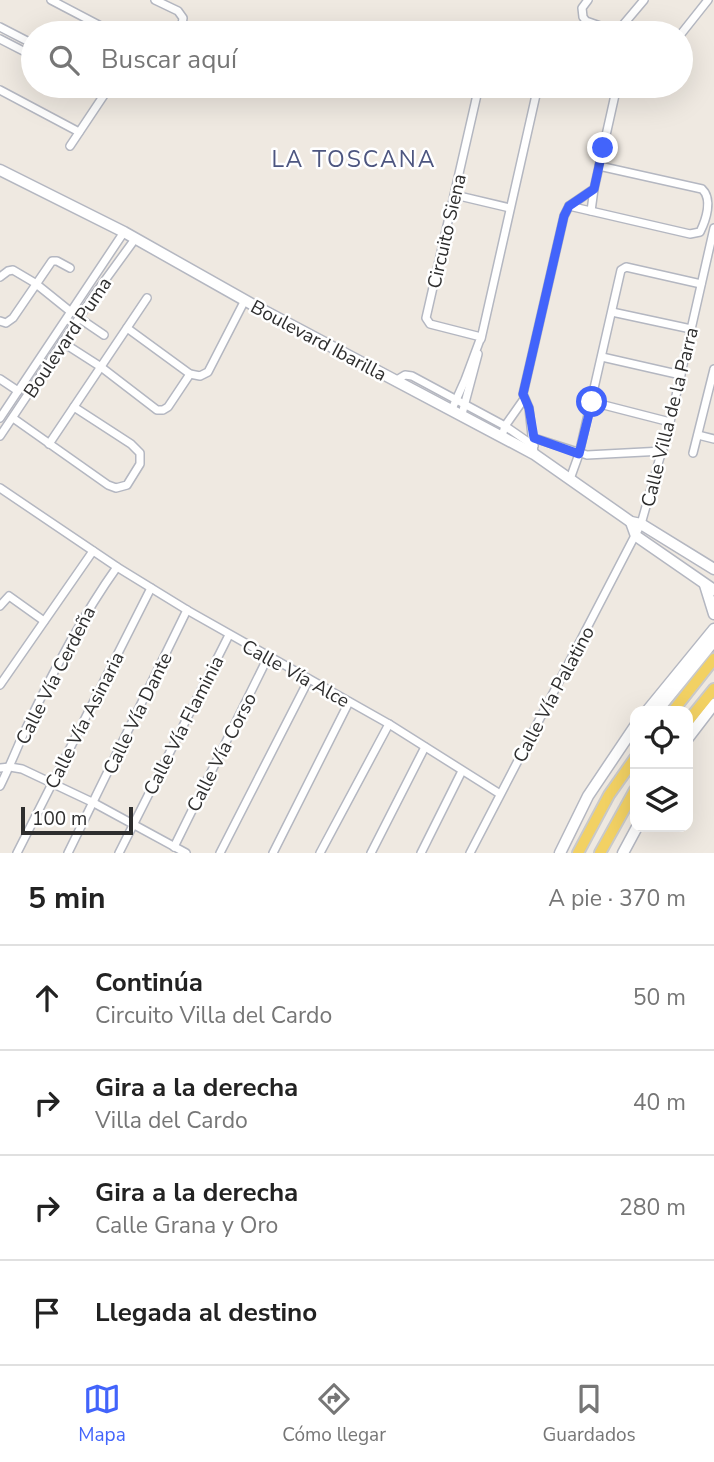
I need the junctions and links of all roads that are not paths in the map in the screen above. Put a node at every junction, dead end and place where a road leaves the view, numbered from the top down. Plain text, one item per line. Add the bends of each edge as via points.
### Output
1 (51, 0) edge
2 (155, 0) edge
3 (589, 0) edge
4 (644, 0) edge
5 (708, 0) edge
6 (91, 21) edge
7 (183, 21) edge
8 (586, 21) edge
9 (628, 21) edge
10 (691, 21) edge
11 (0, 27) edge
12 (0, 38) edge
13 (21, 38) edge
14 (21, 49) edge
15 (0, 90) edge
16 (102, 98) edge
17 (476, 98) edge
18 (535, 98) edge
19 (614, 98) edge
20 (79, 132) junction
21 (71, 146) dead end
22 (599, 166) junction
23 (0, 170) edge
24 (594, 189) junction
25 (455, 195) junction
26 (569, 206) junction
27 (510, 208) junction
28 (591, 211) junction
29 (714, 228) edge
30 (124, 232) junction
31 (135, 239) junction
32 (69, 268) dead end
33 (0, 277) edge
34 (35, 283) junction
35 (701, 284) junction
36 (146, 298) dead end
37 (245, 300) junction
38 (71, 312) junction
39 (612, 312) junction
40 (79, 318) junction
41 (0, 321) edge
42 (127, 328) junction
43 (691, 329) junction
44 (104, 335) dead end
45 (481, 337) junction
46 (62, 342) junction
47 (602, 357) junction
48 (101, 367) junction
49 (714, 369) edge
50 (190, 374) junction
51 (681, 375) junction
52 (0, 379) edge
53 (395, 381) junction
54 (18, 391) junction
55 (456, 398) junction
56 (524, 399) junction
57 (592, 402) junction
58 (466, 403) junction
59 (74, 407) junction
60 (452, 409) junction
61 (462, 414) junction
62 (0, 418) edge
63 (13, 418) junction
64 (670, 422) junction
65 (505, 426) junction
66 (698, 435) junction
67 (0, 436) edge
68 (502, 436) junction
69 (714, 439) edge
70 (49, 444) junction
71 (534, 446) junction
72 (663, 451) junction
73 (693, 453) dead end
74 (579, 454) junction
75 (569, 479) junction
76 (0, 488) edge
77 (636, 523) junction
78 (636, 536) junction
79 (93, 551) junction
80 (117, 567) junction
81 (714, 569) edge
82 (709, 587) edge
83 (151, 588) junction
84 (0, 606) edge
85 (187, 611) junction
86 (714, 614) edge
87 (44, 621) junction
88 (714, 629) edge
89 (229, 635) junction
90 (714, 641) edge
91 (268, 657) junction
92 (714, 659) edge
93 (309, 681) junction
94 (0, 685) edge
95 (714, 689) edge
96 (349, 702) junction
97 (714, 704) edge
98 (651, 706) edge
99 (661, 706) edge
100 (677, 706) edge
101 (693, 715) edge
102 (714, 715) edge
103 (389, 724) junction
104 (693, 731) edge
105 (630, 734) edge
106 (693, 742) edge
107 (425, 747) junction
108 (630, 765) edge
109 (10, 766) junction
110 (0, 768) edge
111 (462, 771) junction
112 (52, 783) junction
113 (0, 786) edge
114 (500, 794) junction
115 (630, 799) edge
116 (94, 803) junction
117 (133, 825) junction
118 (634, 832) edge
119 (174, 847) junction
120 (16, 853) edge
121 (68, 853) edge
122 (119, 853) edge
123 (186, 853) edge
124 (220, 853) edge
125 (273, 853) edge
126 (320, 853) edge
127 (371, 853) edge
128 (421, 853) edge
129 (470, 853) edge
130 (560, 853) edge
131 (578, 853) edge
132 (600, 853) edge
133 (623, 853) edge

1 - 6 street
2 - 7 street via 178,11
3 - 8 street via 582,8
4 - 9 street
5 - 10 street
11 - 13 street
12 - 14 street
15 - 20 street
16 - 20 street
17 - 25 street, Circuito Siena
18 - 27 street
19 - 22 street
20 - 21 street
22 - 24 street
22 - 28 street via 702,189 709,200 703,228 696,233
23 - 30 street, Boulevard Ibarilla
24 - 26 street
24 - 28 street
25 - 27 street
25 - 45 street, Circuito Siena via 426,318 430,324
26 - 28 street
26 - 56 street
27 - 45 street
29 - 35 street, Calle Villa de la Parra
30 - 31 street, Boulevard Ibarilla
30 - 38 street, Boulevard Puma
31 - 37 street, Boulevard Ibarilla
31 - 40 street, Boulevard Puma
32 - 34 street via 52,261
33 - 34 street via 13,270
34 - 38 street
34 - 41 street via 10,321
35 - 39 street via 626,267 621,270
35 - 43 street, Calle Villa de la Parra
36 - 42 street
37 - 50 street via 208,372
37 - 53 street, Boulevard Ibarilla
38 - 54 street, Boulevard Puma
39 - 43 street
39 - 47 street
40 - 44 street
40 - 46 street, Boulevard Puma
42 - 48 street
42 - 50 street
43 - 51 street, Calle Villa de la Parra
45 - 55 street
45 - 58 street
46 - 48 street
46 - 63 street, Boulevard Puma
47 - 51 street
47 - 57 street
48 - 50 street via 157,411 163,410
48 - 59 street
49 - 66 street
51 - 64 street, Calle Villa de la Parra
52 - 54 street
53 - 55 street via 408,375
53 - 60 street, Boulevard Ibarilla
54 - 62 street, Boulevard Puma
55 - 58 street
55 - 60 street
56 - 65 street
56 - 71 street
57 - 64 street
57 - 74 street
58 - 61 street
58 - 65 street
59 - 70 street
59 - 70 street via 140,453 133,478 122,487 108,485
60 - 61 street, Boulevard Ibarilla
61 - 68 street, Boulevard Ibarilla
63 - 67 street, Boulevard Puma
63 - 70 street
64 - 72 street, Calle Villa de la Parra
65 - 68 street
65 - 71 street
66 - 69 street
66 - 73 street
68 - 71 street, Boulevard Ibarilla
71 - 74 street
71 - 75 street, Boulevard Ibarilla
72 - 74 street
72 - 77 street, Calle Villa de la Parra
74 - 75 street
75 - 77 street, Boulevard Ibarilla
76 - 79 street, Calle Vía Alce
77 - 78 street
77 - 81 street, Boulevard Ibarilla
78 - 82 street
78 - 114 street, Calle Vía Palatino
79 - 80 street, Calle Vía Alce
79 - 87 street
80 - 83 street, Calle Vía Alce
80 - 109 street, Calle Vía Cerdeña via 80,625
82 - 86 street
83 - 85 street, Calle Vía Alce
83 - 112 street, Calle Vía Asinaria
84 - 87 street via 10,597
85 - 89 street, Calle Vía Alce
85 - 116 street, Calle Vía Dante
87 - 94 street
88 - 98 street
89 - 91 street, Calle Vía Alce
89 - 117 street, Calle Vía Flaminia
90 - 99 street
91 - 93 street, Calle Vía Alce
91 - 119 street, Calle Vía Corso
92 - 100 main road
93 - 96 street, Calle Vía Alce
93 - 124 street
95 - 101 main road
96 - 103 street, Calle Vía Alce
96 - 125 street
97 - 104 street
102 - 106 street
103 - 107 street, Calle Vía Alce
103 - 126 street
105 - 130 street via 588,796
107 - 111 street, Calle Vía Alce
107 - 127 street
108 - 131 main road
109 - 110 street
109 - 112 street
109 - 113 street, Calle Vía Cerdeña
111 - 114 street, Calle Vía Alce
111 - 128 street
112 - 116 street
112 - 120 street, Calle Vía Asinaria
114 - 129 street, Calle Vía Palatino
115 - 132 main road
116 - 117 street
116 - 121 street, Calle Vía Dante
117 - 119 street
117 - 122 street, Calle Vía Flaminia
118 - 133 street
119 - 123 street

